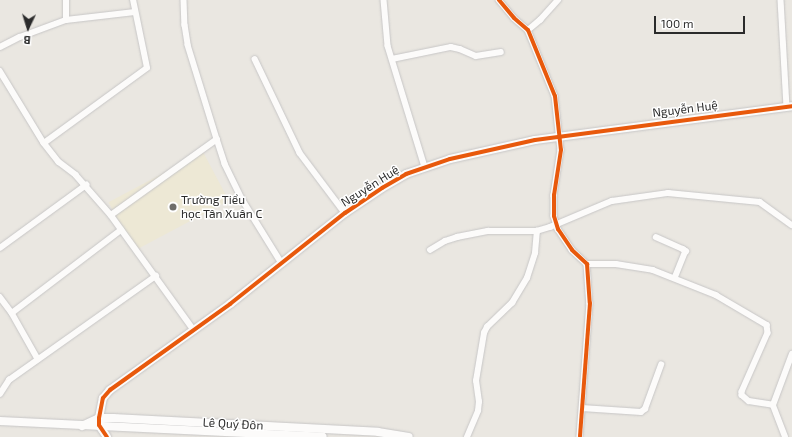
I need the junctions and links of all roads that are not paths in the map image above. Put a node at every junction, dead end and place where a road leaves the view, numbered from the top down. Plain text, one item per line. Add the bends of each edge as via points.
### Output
1 (66, 0) edge
2 (133, 0) edge
3 (184, 0) edge
4 (384, 0) edge
5 (499, 0) edge
6 (558, 0) edge
7 (781, 0) edge
8 (135, 12) junction
9 (66, 20) junction
10 (528, 30) junction
11 (0, 47) edge
12 (501, 52) dead end
13 (254, 59) dead end
14 (392, 59) junction
15 (0, 71) edge
16 (790, 106) edge
17 (560, 135) junction
18 (217, 139) junction
19 (44, 143) junction
20 (425, 167) junction
21 (86, 185) junction
22 (345, 213) junction
23 (111, 215) junction
24 (557, 224) junction
25 (792, 225) edge
26 (121, 230) junction
27 (537, 230) junction
28 (656, 237) dead end
29 (0, 248) edge
30 (430, 250) dead end
31 (281, 262) junction
32 (587, 264) junction
33 (156, 276) junction
34 (675, 278) junction
35 (0, 296) edge
36 (12, 312) junction
37 (194, 330) junction
38 (792, 354) edge
39 (38, 359) junction
40 (661, 365) dead end
41 (0, 394) edge
42 (773, 405) junction
43 (582, 408) junction
44 (0, 421) edge
45 (99, 422) junction
46 (302, 432) junction
47 (107, 437) edge
48 (323, 437) edge
49 (409, 437) edge
50 (467, 437) edge
51 (580, 437) edge
52 (785, 437) edge

1 - 9 street
2 - 8 street
3 - 18 street via 188,45
4 - 14 street via 386,34
5 - 10 street
6 - 10 street
7 - 16 street
8 - 9 street
8 - 19 street via 147,68
9 - 11 street
10 - 17 street via 555,96
12 - 14 street via 476,56 460,48 451,47
13 - 22 street via 300,153
14 - 20 street
15 - 19 street
16 - 17 street, Nguyễn Huệ
17 - 20 street, Nguyễn Huệ via 497,147
17 - 24 street via 560,163 553,206
18 - 23 street
18 - 31 street via 225,164 242,199
19 - 21 street via 59,162
20 - 22 street, Nguyễn Huệ via 388,184
21 - 23 street
21 - 29 street
22 - 31 street, Nguyễn Huệ
23 - 26 street
24 - 25 street via 612,201 668,192 760,202
24 - 27 street
24 - 32 street via 572,250
26 - 33 street
26 - 36 street
27 - 30 street via 474,233 445,241
27 - 50 street via 535,254 527,278 512,303 484,333 476,381 478,410
28 - 34 street via 686,251
31 - 37 street, Nguyễn Huệ
32 - 34 street via 636,267
32 - 43 street via 590,303
33 - 37 street
33 - 39 street
34 - 42 street via 716,295 767,325 768,333 742,392 746,399
35 - 36 street
36 - 39 street
37 - 45 street, Nguyễn Huệ via 110,390 103,398
38 - 42 street
39 - 41 street via 9,380
40 - 43 street via 645,409 641,412
42 - 52 street
43 - 51 street
44 - 45 street, Lê Quý Đôn via 82,426
45 - 46 street, Lê Quý Đôn
45 - 47 street
46 - 48 street, Lê Quý Đôn
46 - 49 street, Lê Quý Đôn via 380,432

